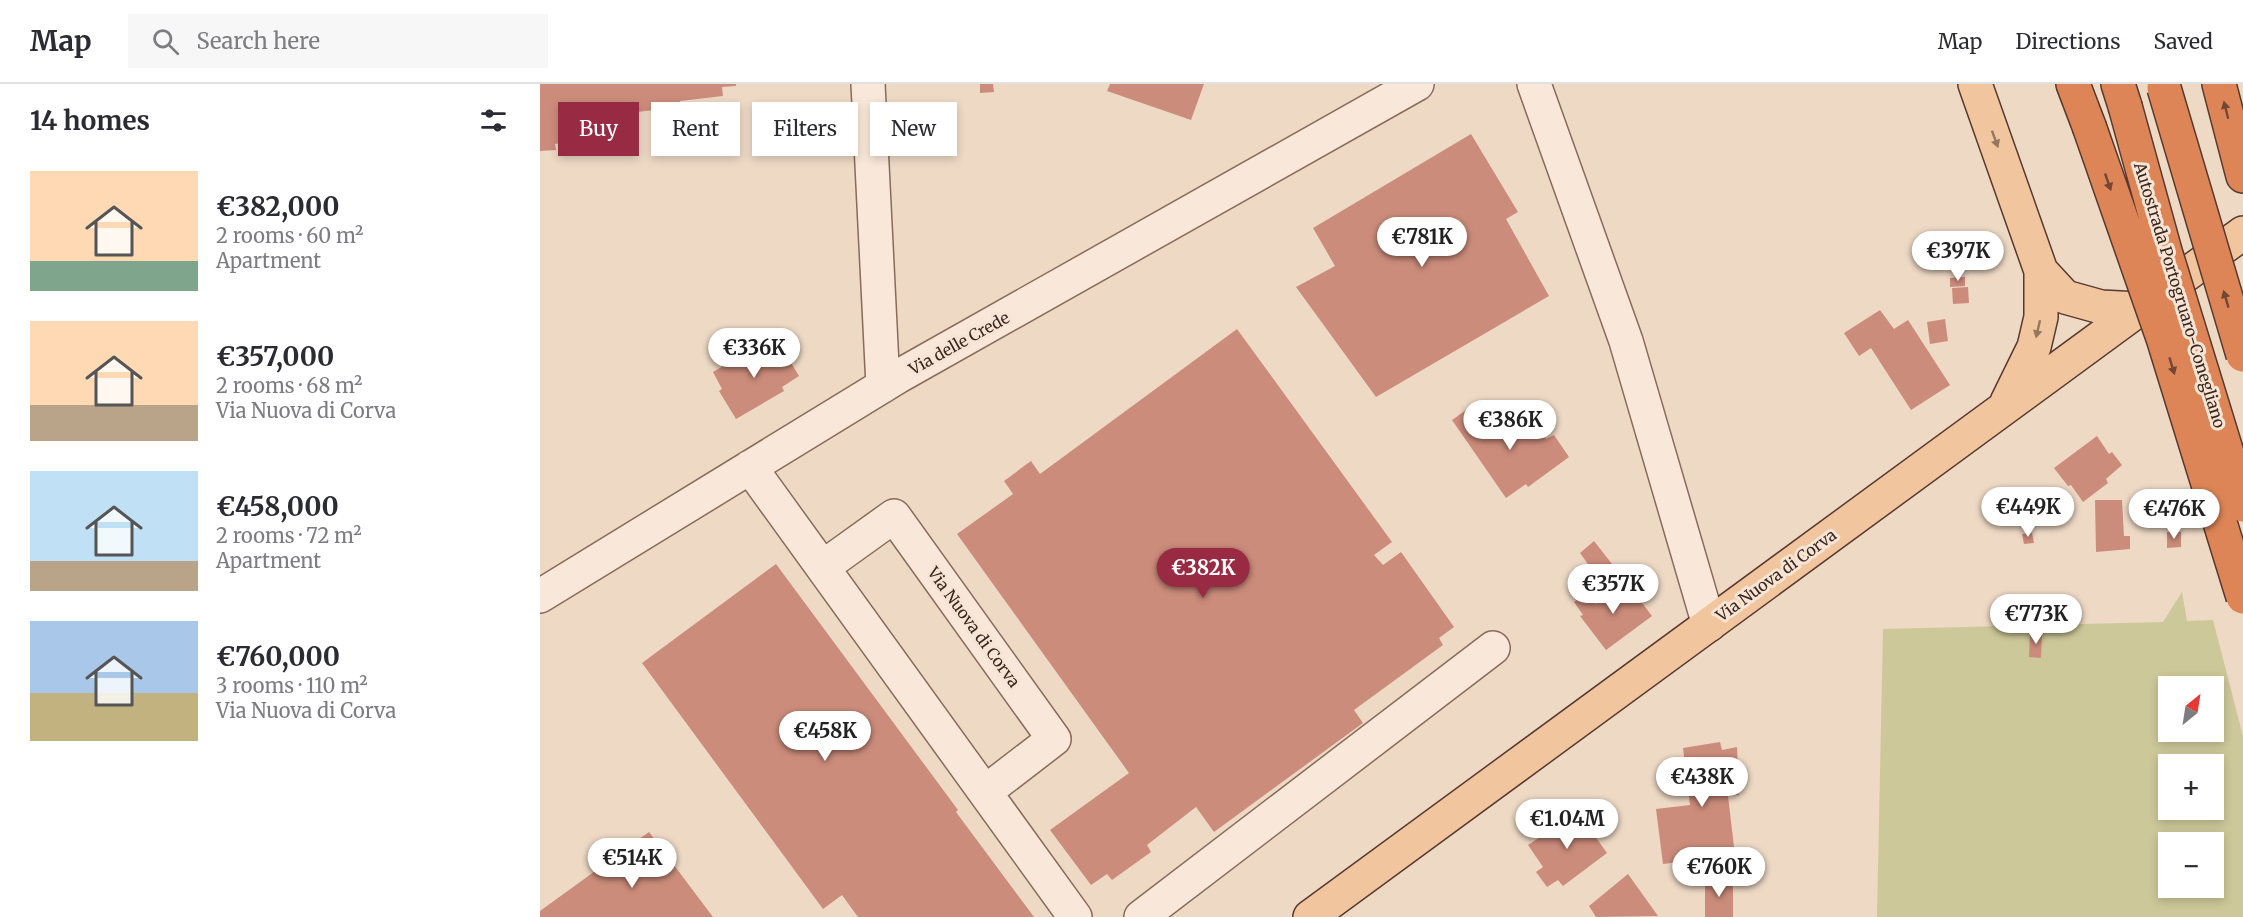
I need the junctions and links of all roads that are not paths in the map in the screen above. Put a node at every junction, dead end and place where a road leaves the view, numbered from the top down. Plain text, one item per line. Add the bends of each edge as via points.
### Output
1 (868, 84) edge
2 (1418, 84) edge
3 (1534, 84) edge
4 (1975, 84) edge
5 (2073, 84) edge
6 (2220, 84) edge
7 (2164, 86) edge
8 (1385, 93) edge
9 (2121, 95) edge
10 (2243, 176) edge
11 (2243, 233) edge
12 (2041, 271) junction
13 (2138, 309) junction
14 (2243, 355) edge
15 (883, 386) junction
16 (2003, 409) junction
17 (750, 467) junction
18 (2243, 505) edge
19 (823, 567) junction
20 (540, 596) edge
21 (2243, 597) edge
22 (1709, 625) junction
23 (1493, 648) dead end
24 (985, 792) junction
25 (1075, 917) edge
26 (1141, 917) edge
27 (1310, 917) edge

1 - 15 street
2 - 8 street, Via delle Crede
3 - 22 street via 1626,341
4 -> 12 main road
5 -> 21 highway, bridge via 2163,338
10 -> 6 highway
14 -> 7 highway, bridge
8 - 15 street, Via delle Crede
9 - 18 highway, Autostrada Portogruaro-Conegliano, bridge
11 - 13 main road, Via Nuova di Corva
12 - 13 main road via 2065,297 2101,307
12 -> 16 main road via 2041,317 2034,347
13 - 16 main road, Via Nuova di Corva
15 - 17 street, Via delle Crede
16 - 22 main road, Via Nuova di Corva
17 - 19 street
17 - 20 street, Via delle Crede
19 - 24 street
19 - 24 street, Via Nuova di Corva via 894,516 1054,739
22 - 27 main road, Via Nuova di Corva
23 - 26 street
24 - 25 street

